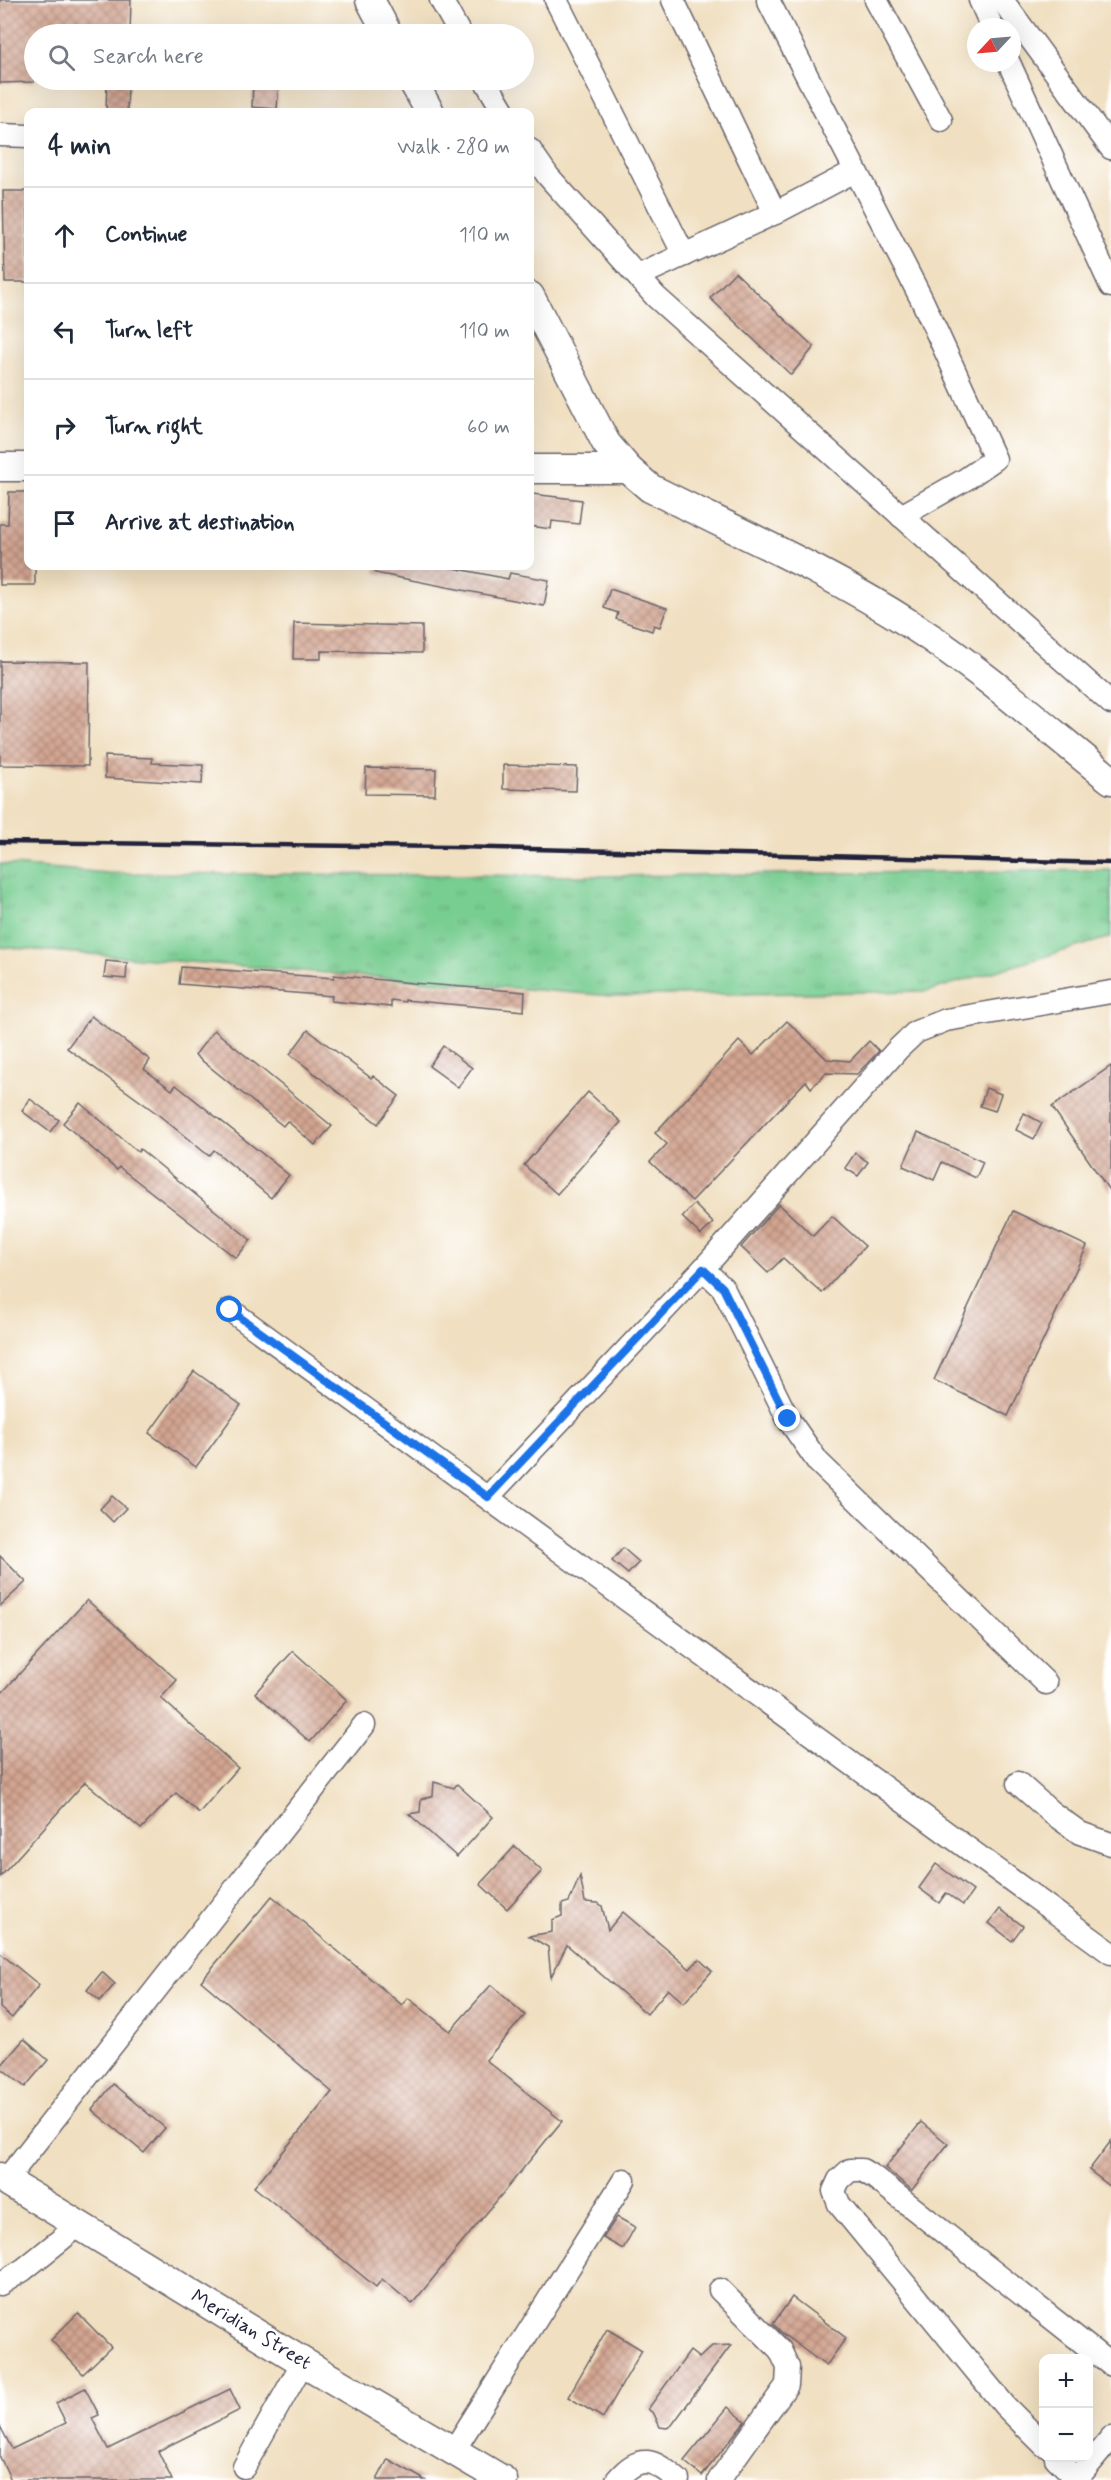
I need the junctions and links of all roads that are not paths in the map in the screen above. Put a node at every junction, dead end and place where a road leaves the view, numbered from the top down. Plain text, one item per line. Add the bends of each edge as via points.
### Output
1 (370, 0) edge
2 (441, 0) edge
3 (556, 0) edge
4 (673, 0) edge
5 (768, 0) edge
6 (876, 0) edge
7 (980, 0) edge
8 (1002, 0) edge
9 (988, 18) edge
10 (383, 24) edge
11 (454, 24) edge
12 (1013, 72) edge
13 (418, 90) edge
14 (491, 90) edge
15 (428, 108) edge
16 (502, 108) edge
17 (941, 120) dead end
18 (0, 135) edge
19 (24, 136) edge
20 (1111, 148) edge
21 (534, 156) edge
22 (855, 171) junction
23 (775, 213) junction
24 (684, 255) junction
25 (638, 276) junction
26 (1111, 286) edge
27 (534, 304) edge
28 (0, 467) edge
29 (24, 467) edge
30 (534, 469) edge
31 (628, 469) junction
32 (901, 516) junction
33 (1111, 703) edge
34 (1111, 780) edge
35 (1111, 992) edge
36 (703, 1269) junction
37 (230, 1310) dead end
38 (488, 1497) junction
39 (1046, 1683) dead end
40 (364, 1725) dead end
41 (1018, 1783) dead end
42 (1111, 1844) edge
43 (1111, 1953) edge
44 (3, 2179) edge
45 (624, 2180) dead end
46 (79, 2225) junction
47 (0, 2283) edge
48 (720, 2290) dead end
49 (303, 2362) junction
50 (1111, 2365) edge
51 (1111, 2438) edge
52 (1039, 2440) edge
53 (454, 2450) junction
54 (1061, 2462) edge
55 (244, 2467) dead end
56 (503, 2480) edge
57 (617, 2480) edge
58 (678, 2480) edge
59 (719, 2480) edge
60 (1078, 2480) edge

1 - 10 main road
2 - 11 street
3 - 24 street
4 - 23 street
5 - 22 street
6 - 17 street
7 - 9 street
8 - 20 street
12 - 26 street
13 - 15 main road
14 - 16 street
18 - 19 street
21 - 25 street
22 - 23 street
22 - 32 street via 922,300 995,459
23 - 24 street
24 - 25 street
25 - 32 street via 656,297
27 - 31 main road via 606,443
28 - 29 main road
30 - 31 main road
31 - 34 main road via 650,488 842,584 911,625 952,652
32 - 33 street
35 - 36 street via 946,1020 916,1032
36 - 38 street
36 - 39 street via 723,1288 788,1419 818,1462
37 - 38 street
38 - 43 street
40 - 44 street
41 - 42 street via 1080,1833
44 - 46 main road, Meridian Street
45 - 53 street
46 - 47 street via 23,2270
46 - 49 main road, Meridian Street
48 - 59 street via 780,2350 788,2367 788,2385
49 - 53 main road, Meridian Street
49 - 55 street
50 - 52 street via 874,2178 862,2170 850,2170 838,2180 834,2191 839,2204 1005,2406
51 - 60 street
53 - 56 main road, Meridian Street
54 - 60 street
57 - 58 street via 626,2469 641,2461 657,2463

